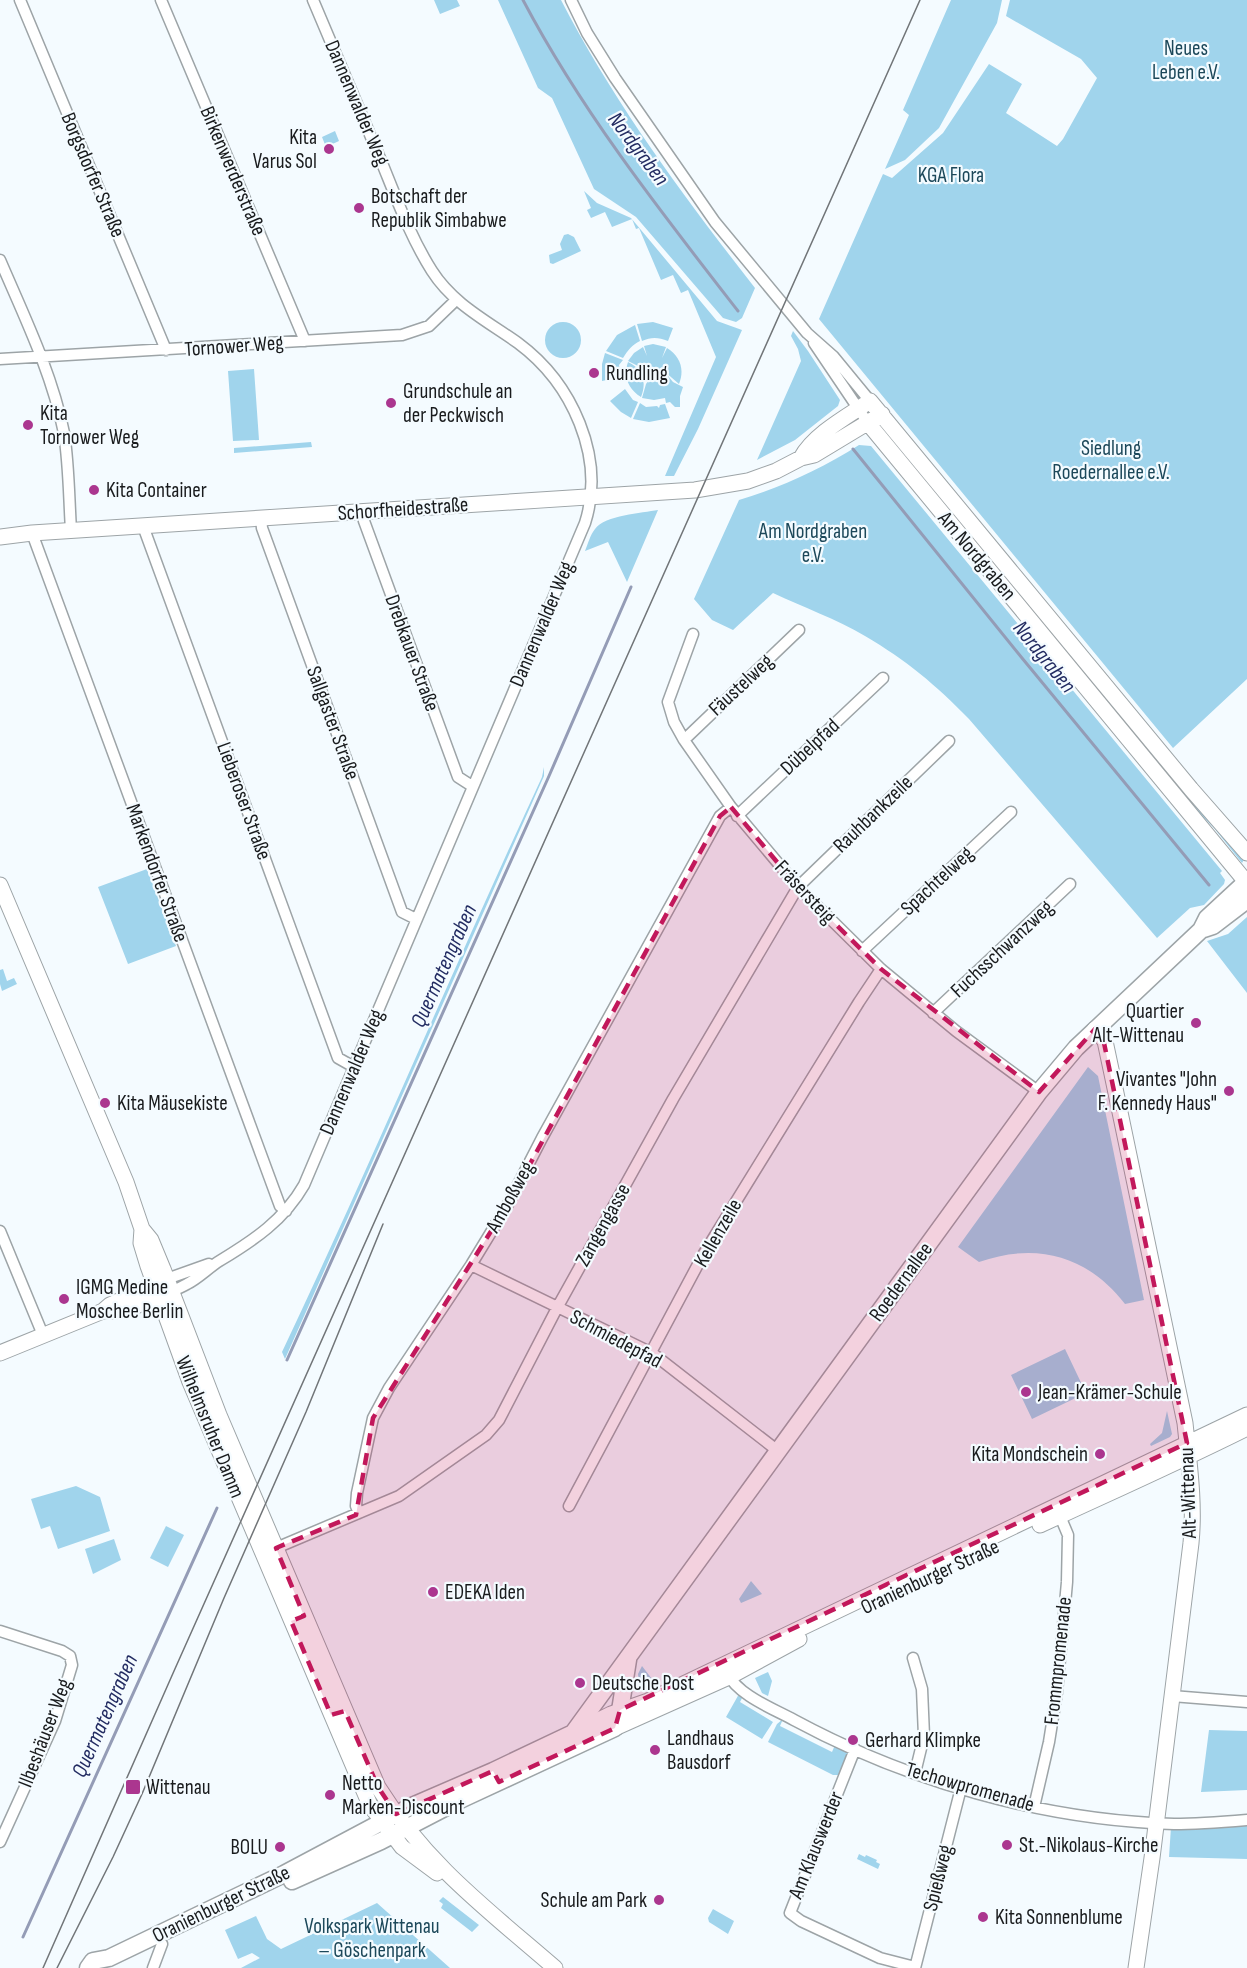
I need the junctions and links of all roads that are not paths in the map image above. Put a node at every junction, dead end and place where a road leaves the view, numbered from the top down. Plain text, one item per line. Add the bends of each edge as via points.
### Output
1 (20, 0) edge
2 (161, 0) edge
3 (313, 0) edge
4 (572, 0) edge
5 (0, 260) edge
6 (456, 300) junction
7 (305, 341) junction
8 (166, 350) junction
9 (41, 358) junction
10 (0, 359) edge
11 (864, 405) junction
12 (882, 414) junction
13 (868, 423) junction
14 (801, 458) junction
15 (590, 497) junction
16 (362, 512) junction
17 (261, 518) junction
18 (143, 526) junction
19 (71, 530) junction
20 (32, 533) junction
21 (0, 537) edge
22 (799, 630) dead end
23 (693, 634) dead end
24 (883, 678) dead end
25 (684, 740) junction
26 (949, 741) dead end
27 (472, 786) junction
28 (734, 811) junction
29 (1011, 812) dead end
30 (1247, 853) edge
31 (1247, 882) edge
32 (1070, 884) dead end
33 (0, 885) edge
34 (798, 887) junction
35 (1247, 900) edge
36 (416, 919) junction
37 (1201, 930) junction
38 (862, 951) junction
39 (881, 969) junction
40 (933, 1013) junction
41 (1095, 1029) junction
42 (354, 1067) junction
43 (1039, 1092) junction
44 (286, 1212) junction
45 (0, 1231) edge
46 (471, 1265) junction
47 (163, 1287) junction
48 (557, 1308) junction
49 (43, 1335) junction
50 (0, 1353) edge
51 (652, 1353) junction
52 (1247, 1415) edge
53 (1247, 1428) edge
54 (1188, 1450) junction
55 (778, 1451) junction
56 (1113, 1484) junction
57 (569, 1506) dead end
58 (359, 1513) junction
59 (1060, 1516) junction
60 (276, 1548) junction
61 (298, 1618) junction
62 (0, 1631) edge
63 (628, 1656) junction
64 (913, 1658) dead end
65 (726, 1671) junction
66 (1172, 1696) junction
67 (1247, 1702) edge
68 (620, 1710) junction
69 (615, 1728) junction
70 (573, 1733) junction
71 (855, 1749) junction
72 (915, 1773) junction
73 (496, 1777) junction
74 (961, 1788) junction
75 (1034, 1807) junction
76 (1247, 1820) edge
77 (1156, 1823) junction
78 (394, 1824) junction
79 (0, 1842) edge
80 (358, 1843) junction
81 (162, 1944) junction
82 (107, 1965) edge
83 (88, 1968) edge
84 (153, 1968) edge
85 (555, 1968) edge
86 (915, 1968) edge
87 (1136, 1968) edge

1 - 8 street, Borgsdorfer Straße
2 - 7 street, Birkenwerderstraße
3 - 6 street, Dannenwalder Weg via 416,242 432,272
4 - 11 street, Am Nordgraben via 597,50 665,153 764,283 807,333 833,356
5 - 9 street
6 - 7 street, Tornower Weg via 439,319 417,331
6 - 15 street, Dannenwalder Weg via 540,361 564,391 586,442
7 - 8 street, Tornower Weg
8 - 9 street, Tornower Weg
9 - 10 street, Tornower Weg
9 - 19 street via 64,436
11 - 12 main road, Am Nordgraben
11 - 13 street, Am Nordgraben
11 - 14 main road, Schorfheidestraße via 807,448
12 - 13 main road, Schorfheidestraße
12 - 30 main road, Am Nordgraben
13 - 14 main road, Schorfheidestraße via 814,456
13 - 31 main road, Am Nordgraben
14 - 15 main road, Schorfheidestraße via 743,482 695,490
15 - 16 main road, Schorfheidestraße
15 - 27 street, Dannenwalder Weg via 585,523
16 - 17 main road, Schorfheidestraße
16 - 27 street, Drebkauer Straße via 458,777
17 - 18 main road, Schorfheidestraße
17 - 36 street, Sallgaster Straße via 402,912
18 - 19 main road, Schorfheidestraße
18 - 42 street, Lieberoser Straße via 338,1058
19 - 20 main road, Schorfheidestraße
20 - 21 main road, Schorfheidestraße
20 - 44 street, Markendorfer Straße via 280,1206
22 - 25 street, Fäustelweg
23 - 25 street, Fräsersteig via 668,702
24 - 28 street, Dübelpfad
25 - 28 street, Fräsersteig
26 - 34 street, Rauhbankzeile
27 - 36 street, Dannenwalder Weg
28 - 34 street, Fräsersteig
28 - 46 street, Amboßweg via 720,816 523,1179
29 - 38 street, Spachtelweg
31 - 37 main road, Roedernallee via 1207,918
32 - 40 street, Fuchsschwanzweg
33 - 47 main road, Wilhelmsruher Damm via 126,1182 142,1229 141,1243
34 - 38 street, Fräsersteig
34 - 48 street, Zangengasse via 673,1099
35 - 37 main road, Roedernallee via 1213,926
36 - 42 street, Dannenwalder Weg
37 - 41 main road, Roedernallee
38 - 39 street, Fräsersteig
39 - 40 street, Fräsersteig
39 - 51 street, Kellenzeile via 710,1245
40 - 43 street, Fräsersteig
41 - 43 main road, Roedernallee
41 - 54 main road, Alt-Wittenau via 1105,1041
42 - 44 street, Dannenwalder Weg via 304,1185
43 - 55 main road, Roedernallee
44 - 47 street, Dannenwalder Weg via 243,1248 187,1284
45 - 49 street
46 - 48 street, Schmiedepfad
46 - 58 street, Amboßweg via 388,1388 373,1418 357,1492
47 - 49 main road
47 - 60 main road, Wilhelmsruher Damm
47 - 61 main road, Wilhelmsruher Damm via 199,1403
48 - 51 street, Schmiedepfad
48 - 58 street, Zangengasse via 499,1420 486,1435 399,1496
49 - 50 main road
51 - 55 street, Schmiedepfad
51 - 57 street, Kellenzeile
52 - 54 main road, Oranienburger Straße
53 - 54 main road, Oranienburger Straße
54 - 56 main road, Oranienburger Straße
54 - 66 main road, Alt-Wittenau via 1193,1525
55 - 63 main road, Roedernallee
56 - 59 main road, Oranienburger Straße
56 - 65 main road, Oranienburger Straße
58 - 60 street
59 - 65 main road, Oranienburger Straße
59 - 75 street, Frommpromenade via 1068,1535 1067,1582 1050,1742
60 - 61 main road, Wilhelmsruher Damm
61 - 78 main road, Wilhelmsruher Damm via 338,1713
62 - 79 street, Ilbeshäuser Weg via 62,1651 70,1656 72,1665 55,1721
63 - 68 main road, Roedernallee
63 - 70 main road, Roedernallee
64 - 72 street via 922,1689 924,1736
65 - 68 main road, Oranienburger Straße
65 - 69 main road, Oranienburger Straße
65 - 71 street, Techowpromenade via 748,1694
66 - 67 street
66 - 77 main road, Alt-Wittenau
68 - 69 main road
68 - 70 main road, Oranienburger Straße
69 - 73 main road, Oranienburger Straße
70 - 73 main road, Oranienburger Straße
71 - 72 street, Techowpromenade
71 - 86 street, Am Klauswerder via 790,1913 880,1958
72 - 74 street, Techowpromenade
73 - 78 main road, Oranienburger Straße
74 - 75 street, Techowpromenade
74 - 86 street, Spießweg
75 - 77 street, Techowpromenade via 1094,1818
76 - 77 street, Techowpromenade
77 - 87 main road, Alt-Wittenau
78 - 80 main road, Oranienburger Straße
78 - 85 main road, Wilhelmsruher Damm via 415,1857 458,1885
80 - 81 main road, Oranienburger Straße
80 - 82 main road, Oranienburger Straße via 269,1882
81 - 82 main road, Oranienburger Straße
81 - 84 street
82 - 83 main road, Oranienburger Straße via 97,1959

